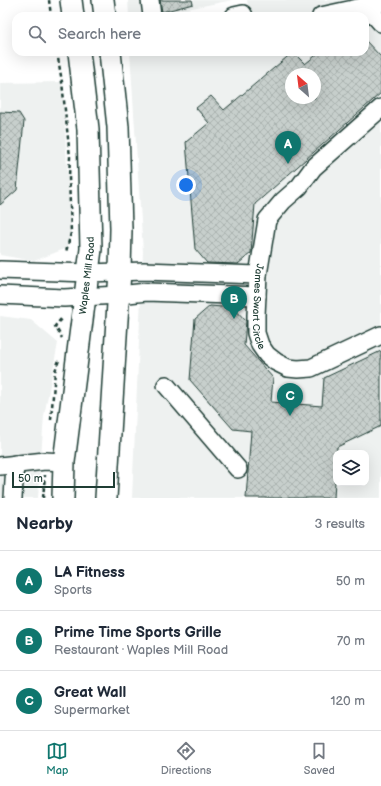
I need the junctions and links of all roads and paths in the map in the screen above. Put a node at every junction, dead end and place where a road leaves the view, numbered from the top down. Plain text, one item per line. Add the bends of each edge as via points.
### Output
1 (49, 0) edge
2 (71, 0) edge
3 (103, 0) edge
4 (150, 0) edge
5 (373, 4) edge
6 (50, 12) edge
7 (72, 12) edge
8 (104, 12) edge
9 (152, 12) edge
10 (338, 12) edge
11 (381, 23) edge
12 (58, 56) edge
13 (79, 56) edge
14 (110, 56) edge
15 (381, 108) edge
16 (66, 252) dead end
17 (0, 270) edge
18 (120, 272) junction
19 (89, 273) junction
20 (258, 275) junction
21 (0, 295) edge
22 (118, 295) junction
23 (86, 296) junction
24 (256, 296) junction
25 (381, 335) edge
26 (166, 385) dead end
27 (64, 462) junction
28 (8, 465) edge
29 (238, 469) dead end
30 (13, 498) edge
31 (62, 498) edge
32 (106, 498) edge

1 - 6 path
2 - 7 main road
3 - 8 main road
4 - 9 street
5 - 10 street
5 - 11 street
12 - 16 path via 70,157 71,233
13 - 19 main road, Waples Mill Road via 88,129 91,230
14 - 18 main road via 118,127
15 - 20 street, James Swart Circle via 313,168 299,187 267,220
17 - 19 street
18 - 19 street
18 - 20 street
18 - 22 main road
19 - 23 main road, Waples Mill Road
20 - 24 street, James Swart Circle
21 - 23 street via 64,298
22 - 23 street
22 - 24 street via 147,292
22 - 32 main road
23 - 27 main road, Waples Mill Road
24 - 25 street, James Swart Circle via 256,333 260,345 267,355 288,368 311,368
26 - 29 street
27 - 28 street via 45,461
27 - 31 main road, Waples Mill Road
28 - 30 street

